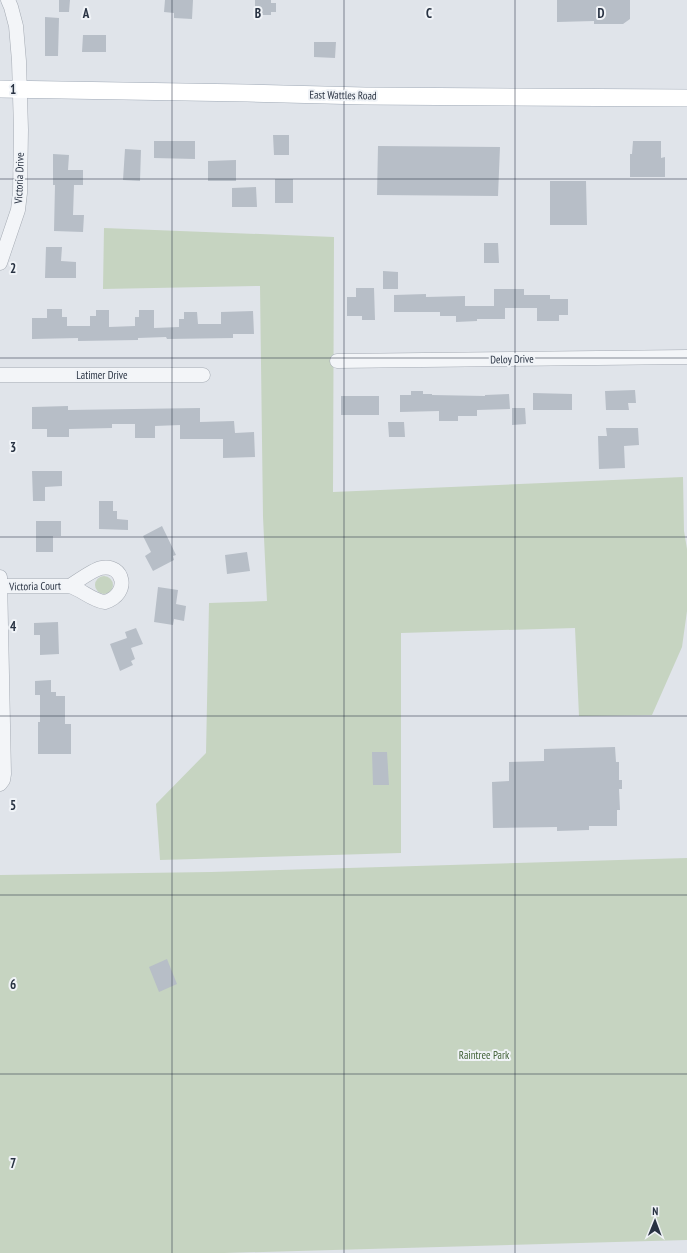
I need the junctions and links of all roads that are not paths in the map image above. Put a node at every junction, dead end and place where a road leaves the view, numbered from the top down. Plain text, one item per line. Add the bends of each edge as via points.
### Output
1 (0, 0) edge
2 (8, 0) edge
3 (0, 3) edge
4 (20, 89) junction
5 (0, 90) edge
6 (687, 98) edge
7 (0, 263) edge
8 (687, 357) edge
9 (337, 361) dead end
10 (0, 375) edge
11 (203, 375) dead end
12 (0, 577) edge
13 (0, 586) edge
14 (70, 586) dead end
15 (0, 784) edge

1 - 3 street
2 - 4 street, Victoria Drive via 16,26
4 - 5 main road, East Wattles Road
4 - 6 main road, East Wattles Road via 365,96
4 - 7 street, Victoria Drive via 19,204
8 - 9 street, Deloy Drive
10 - 11 street, Latimer Drive
12 - 13 street
13 - 14 street, Victoria Court
13 - 15 street via 4,774

